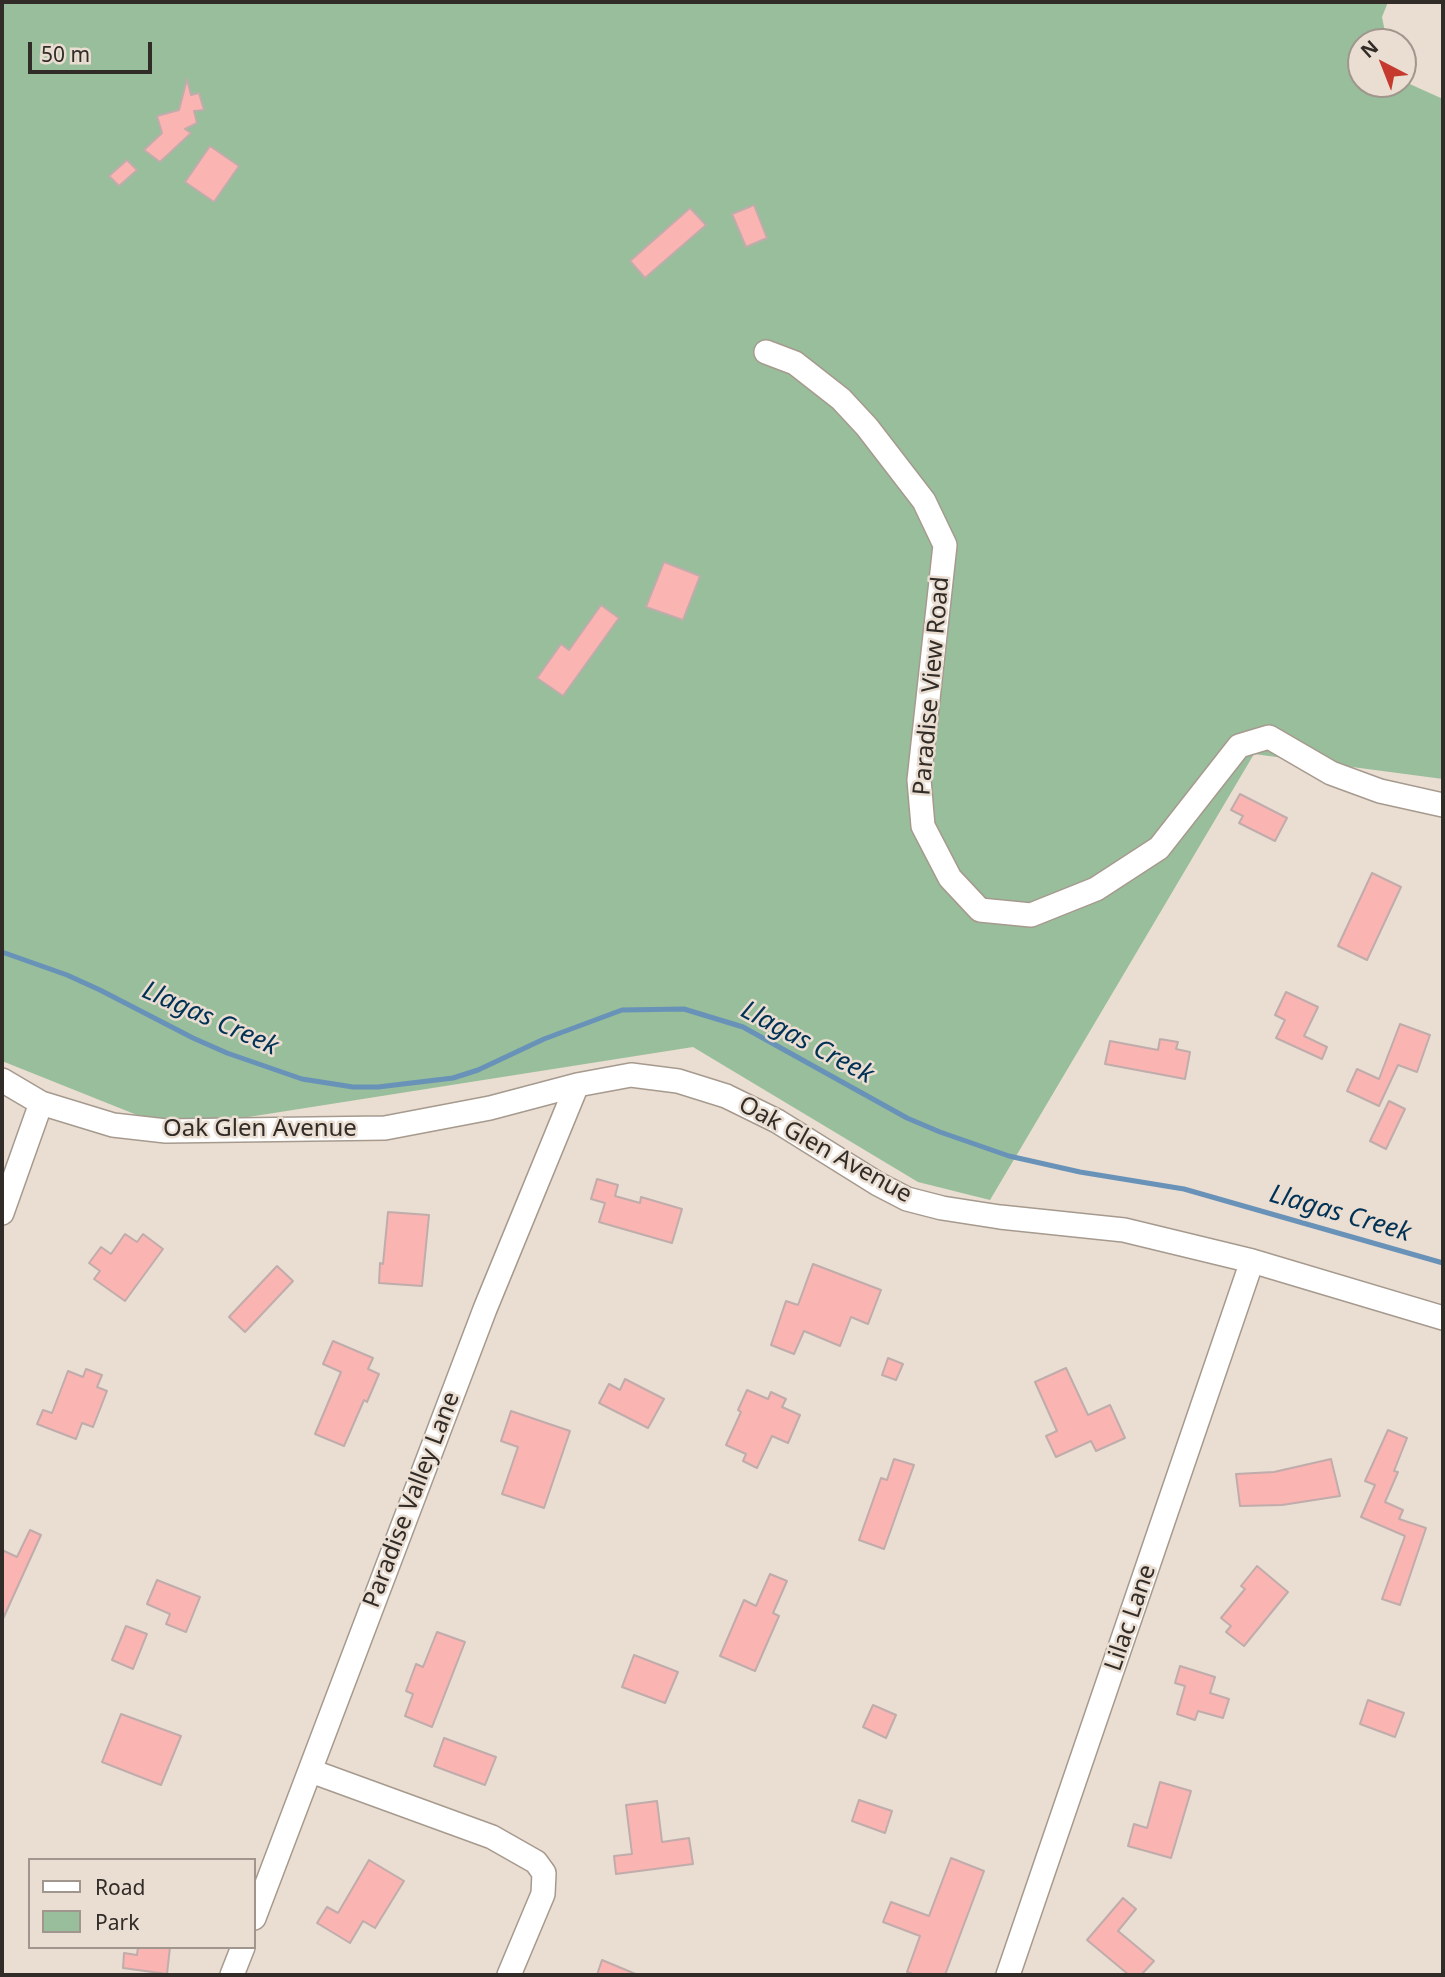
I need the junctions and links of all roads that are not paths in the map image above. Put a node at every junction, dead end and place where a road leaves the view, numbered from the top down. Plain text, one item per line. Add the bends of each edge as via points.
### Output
1 (766, 352) dead end
2 (1443, 805) edge
3 (2, 1080) edge
4 (577, 1085) junction
5 (41, 1103) junction
6 (2, 1213) edge
7 (1252, 1261) junction
8 (1443, 1318) edge
9 (311, 1771) junction
10 (256, 1913) edge
11 (242, 1949) edge
12 (232, 1975) edge
13 (509, 1975) edge
14 (1008, 1975) edge

1 - 2 street, Paradise View Road via 795,363 841,399 867,427 924,501 945,545 919,780 923,826 950,878 980,910 1031,915 1096,889 1159,848 1239,746 1269,737 1331,773 1380,792
3 - 5 street, Oak Glen Avenue
4 - 5 street, Oak Glen Avenue via 385,1128 166,1131 113,1125
4 - 7 street, Oak Glen Avenue via 631,1074 678,1081 726,1096 777,1121 907,1199 1000,1217 1124,1230
4 - 9 street, Paradise Valley Lane via 481,1320
5 - 6 street
7 - 8 street, Oak Glen Avenue
7 - 14 street, Lilac Lane
9 - 10 street, Paradise Valley Lane
9 - 13 street via 492,1836 536,1862 544,1873 543,1894
11 - 12 street

